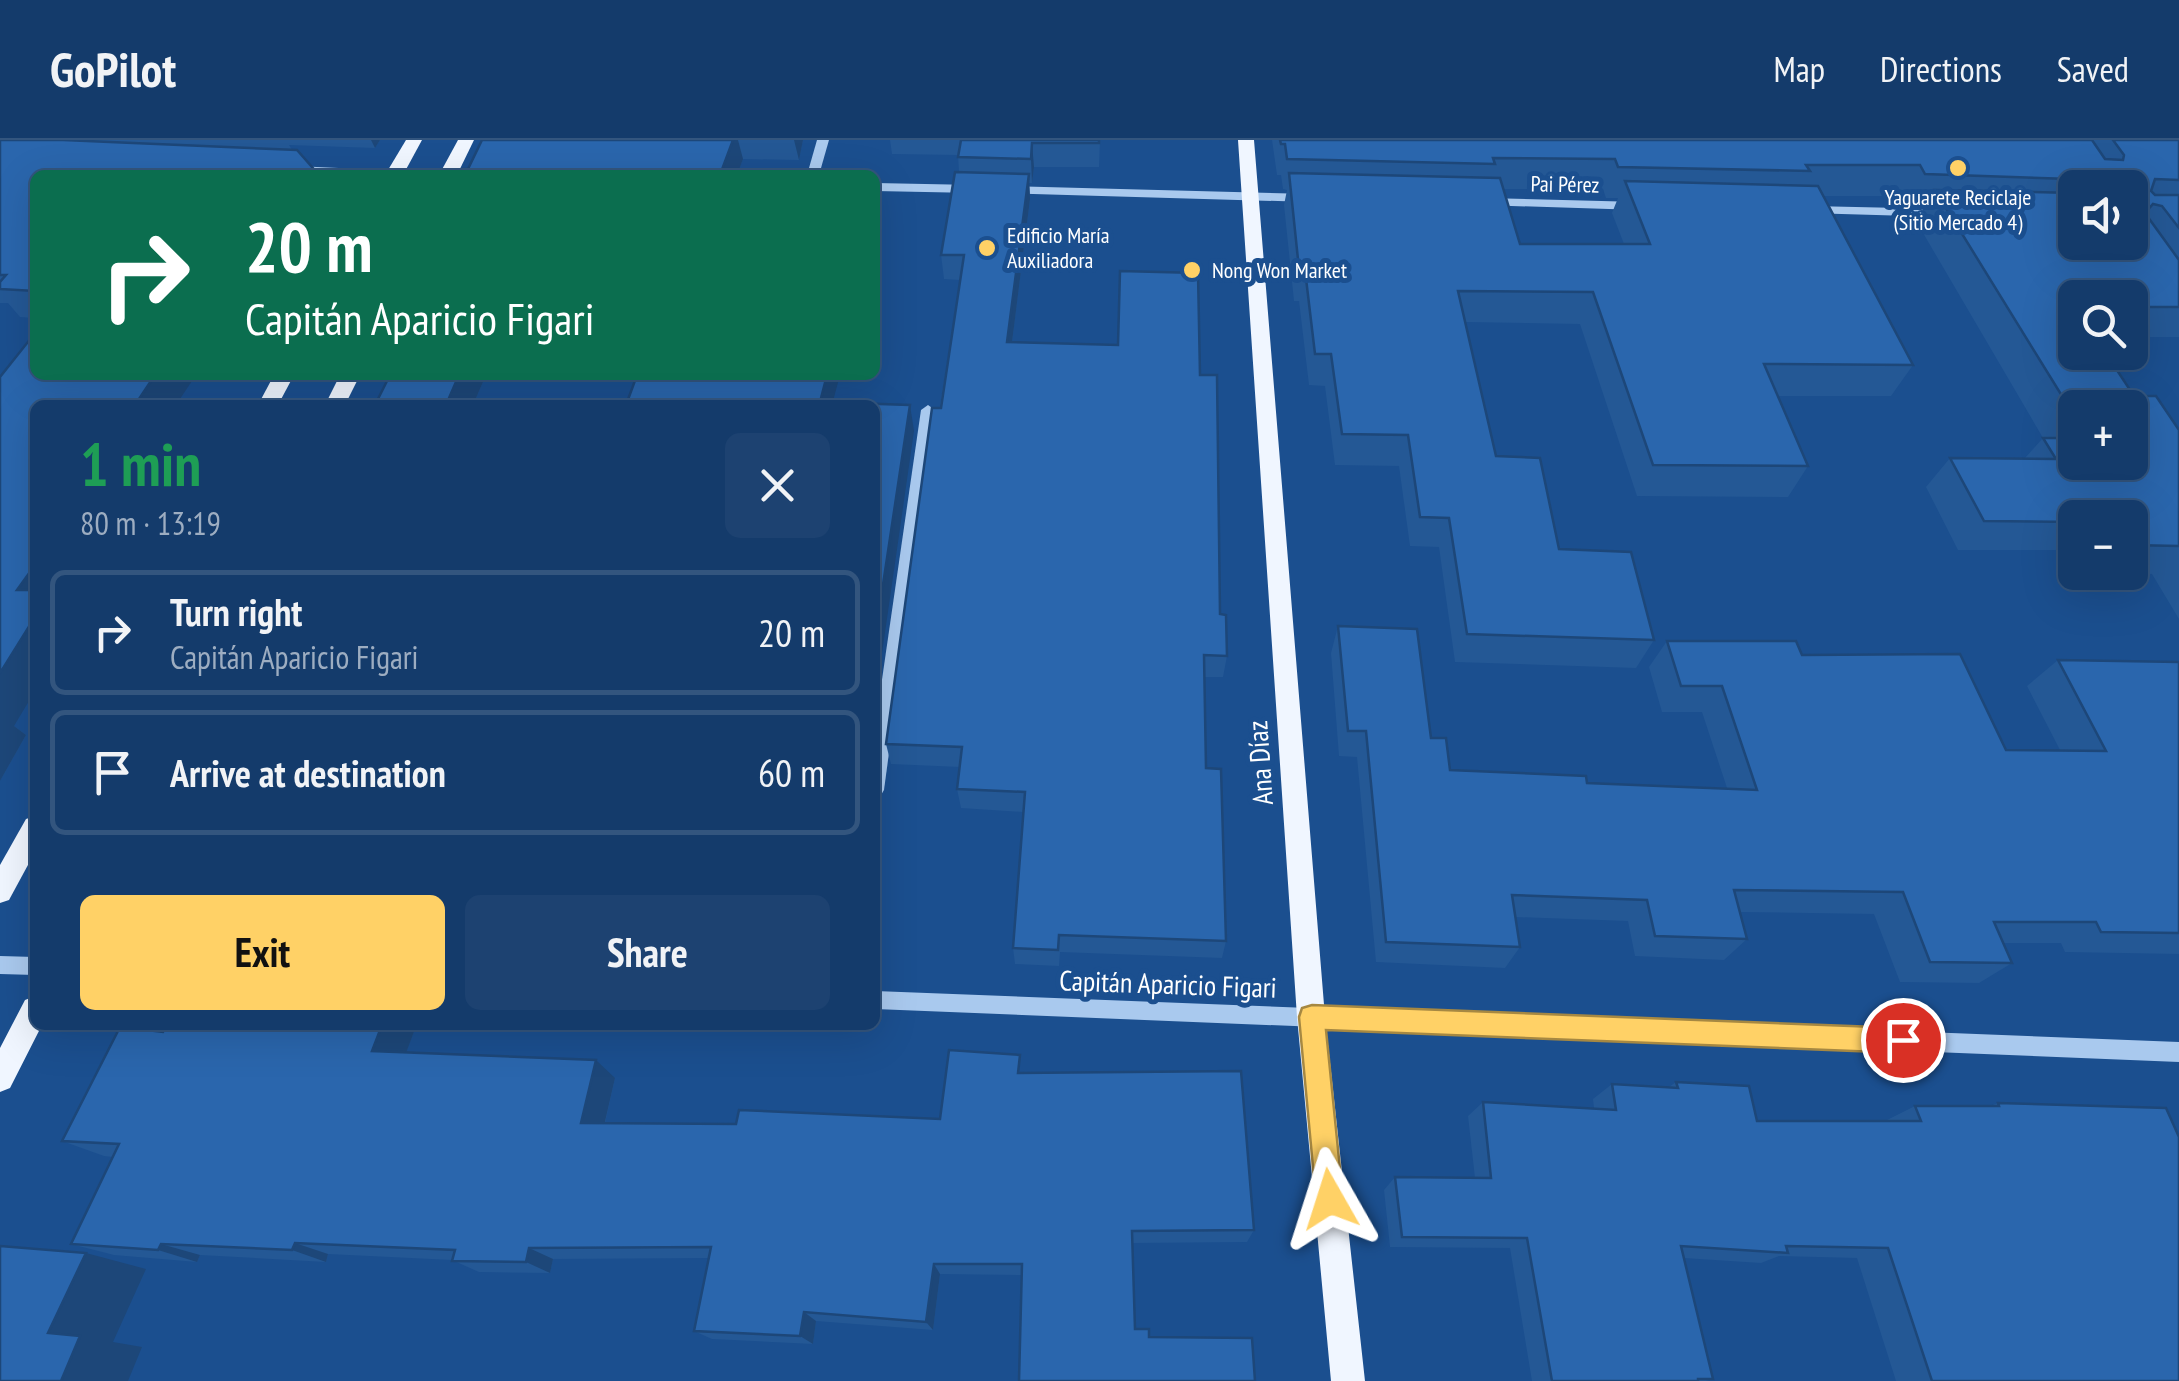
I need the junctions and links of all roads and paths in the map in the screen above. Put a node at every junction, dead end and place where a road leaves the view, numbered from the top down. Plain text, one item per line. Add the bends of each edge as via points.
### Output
1 (414, 140) edge
2 (466, 140) edge
3 (823, 140) edge
4 (1246, 140) edge
5 (276, 169) edge
6 (296, 170) edge
7 (398, 170) edge
8 (451, 170) edge
9 (814, 170) edge
10 (880, 187) edge
11 (1251, 196) junction
12 (1330, 198) edge
13 (1467, 202) edge
14 (1663, 206) edge
15 (1800, 210) edge
16 (1957, 214) edge
17 (928, 410) edge
18 (880, 754) edge
19 (30, 837) edge
20 (0, 891) edge
21 (0, 964) edge
22 (30, 966) edge
23 (880, 1000) edge
24 (1312, 1017) junction
25 (30, 1020) edge
26 (2179, 1052) edge
27 (0, 1078) edge
28 (1348, 1381) edge

1 - 7 main road
2 - 8 main road
3 - 9 street
4 - 11 main road, Ana Díaz
5 - 6 street
10 - 11 street
11 - 12 street
11 - 24 main road, Ana Díaz
13 - 14 street, Pai Pérez
15 - 16 street
17 - 18 street
19 - 20 main road
21 - 22 street
23 - 24 street, Capitán Aparicio Figari
24 - 26 street, Capitán Aparicio Figari
24 - 28 main road, Ana Díaz
25 - 27 main road

